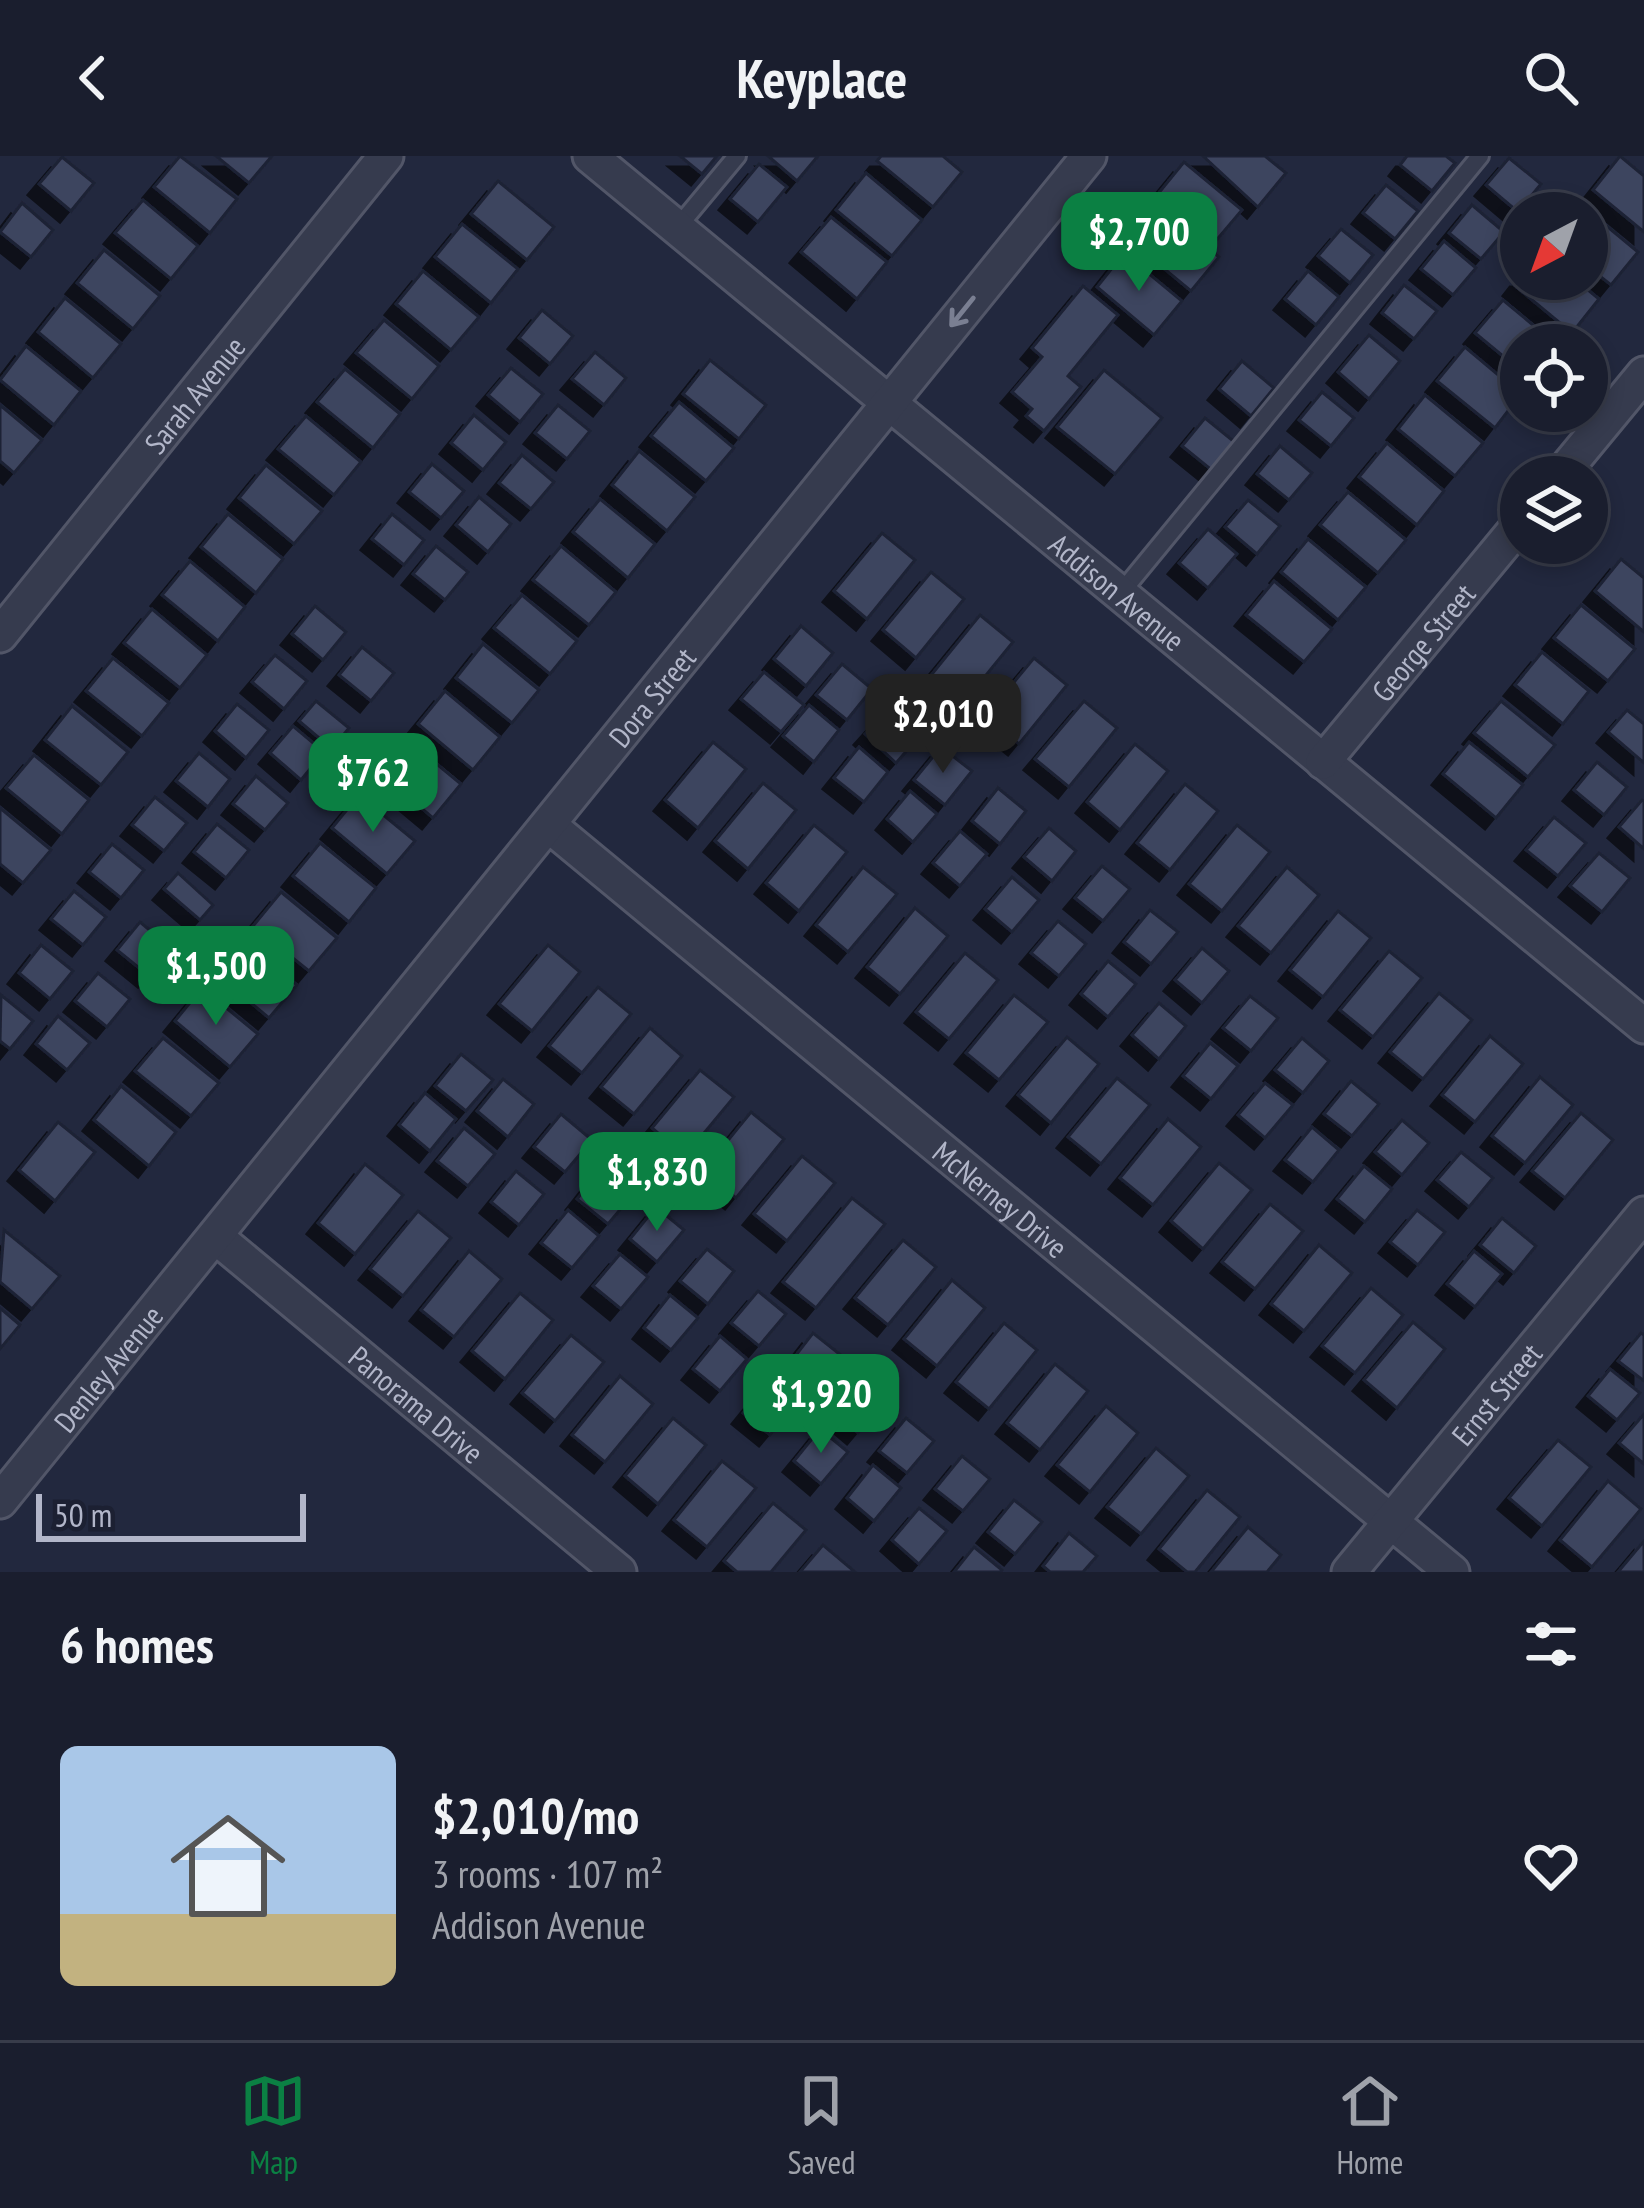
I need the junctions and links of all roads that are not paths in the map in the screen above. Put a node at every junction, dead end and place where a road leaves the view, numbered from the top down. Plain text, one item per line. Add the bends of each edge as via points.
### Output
1 (386, 156) edge
2 (590, 156) edge
3 (736, 156) edge
4 (1090, 156) edge
5 (1480, 156) edge
6 (677, 228) junction
7 (1644, 374) edge
8 (888, 403) junction
9 (1576, 456) edge
10 (1500, 548) edge
11 (1120, 594) junction
12 (0, 635) edge
13 (1323, 762) junction
14 (550, 826) junction
15 (1644, 1026) edge
16 (1644, 1214) edge
17 (216, 1237) junction
18 (0, 1501) edge
19 (1390, 1520) junction
20 (619, 1572) edge
21 (1349, 1572) edge
22 (1452, 1572) edge

1 - 12 street, Sarah Avenue
2 - 6 street, Addison Avenue
3 - 6 lane
4 -> 8 street, Dora Street
5 - 11 lane
6 - 8 street, Addison Avenue
7 - 9 street
8 - 11 street, Addison Avenue
8 - 14 street, Dora Street
10 - 13 street, George Street
11 - 13 street, Addison Avenue
13 - 15 street, Addison Avenue
14 - 17 street, Dora Street
14 - 19 street, McNerney Drive
16 - 19 street, Ernst Street
17 - 18 street, Denley Avenue
17 - 20 street, Panorama Drive
19 - 21 street, Ernst Street
19 - 22 street, McNerney Drive

